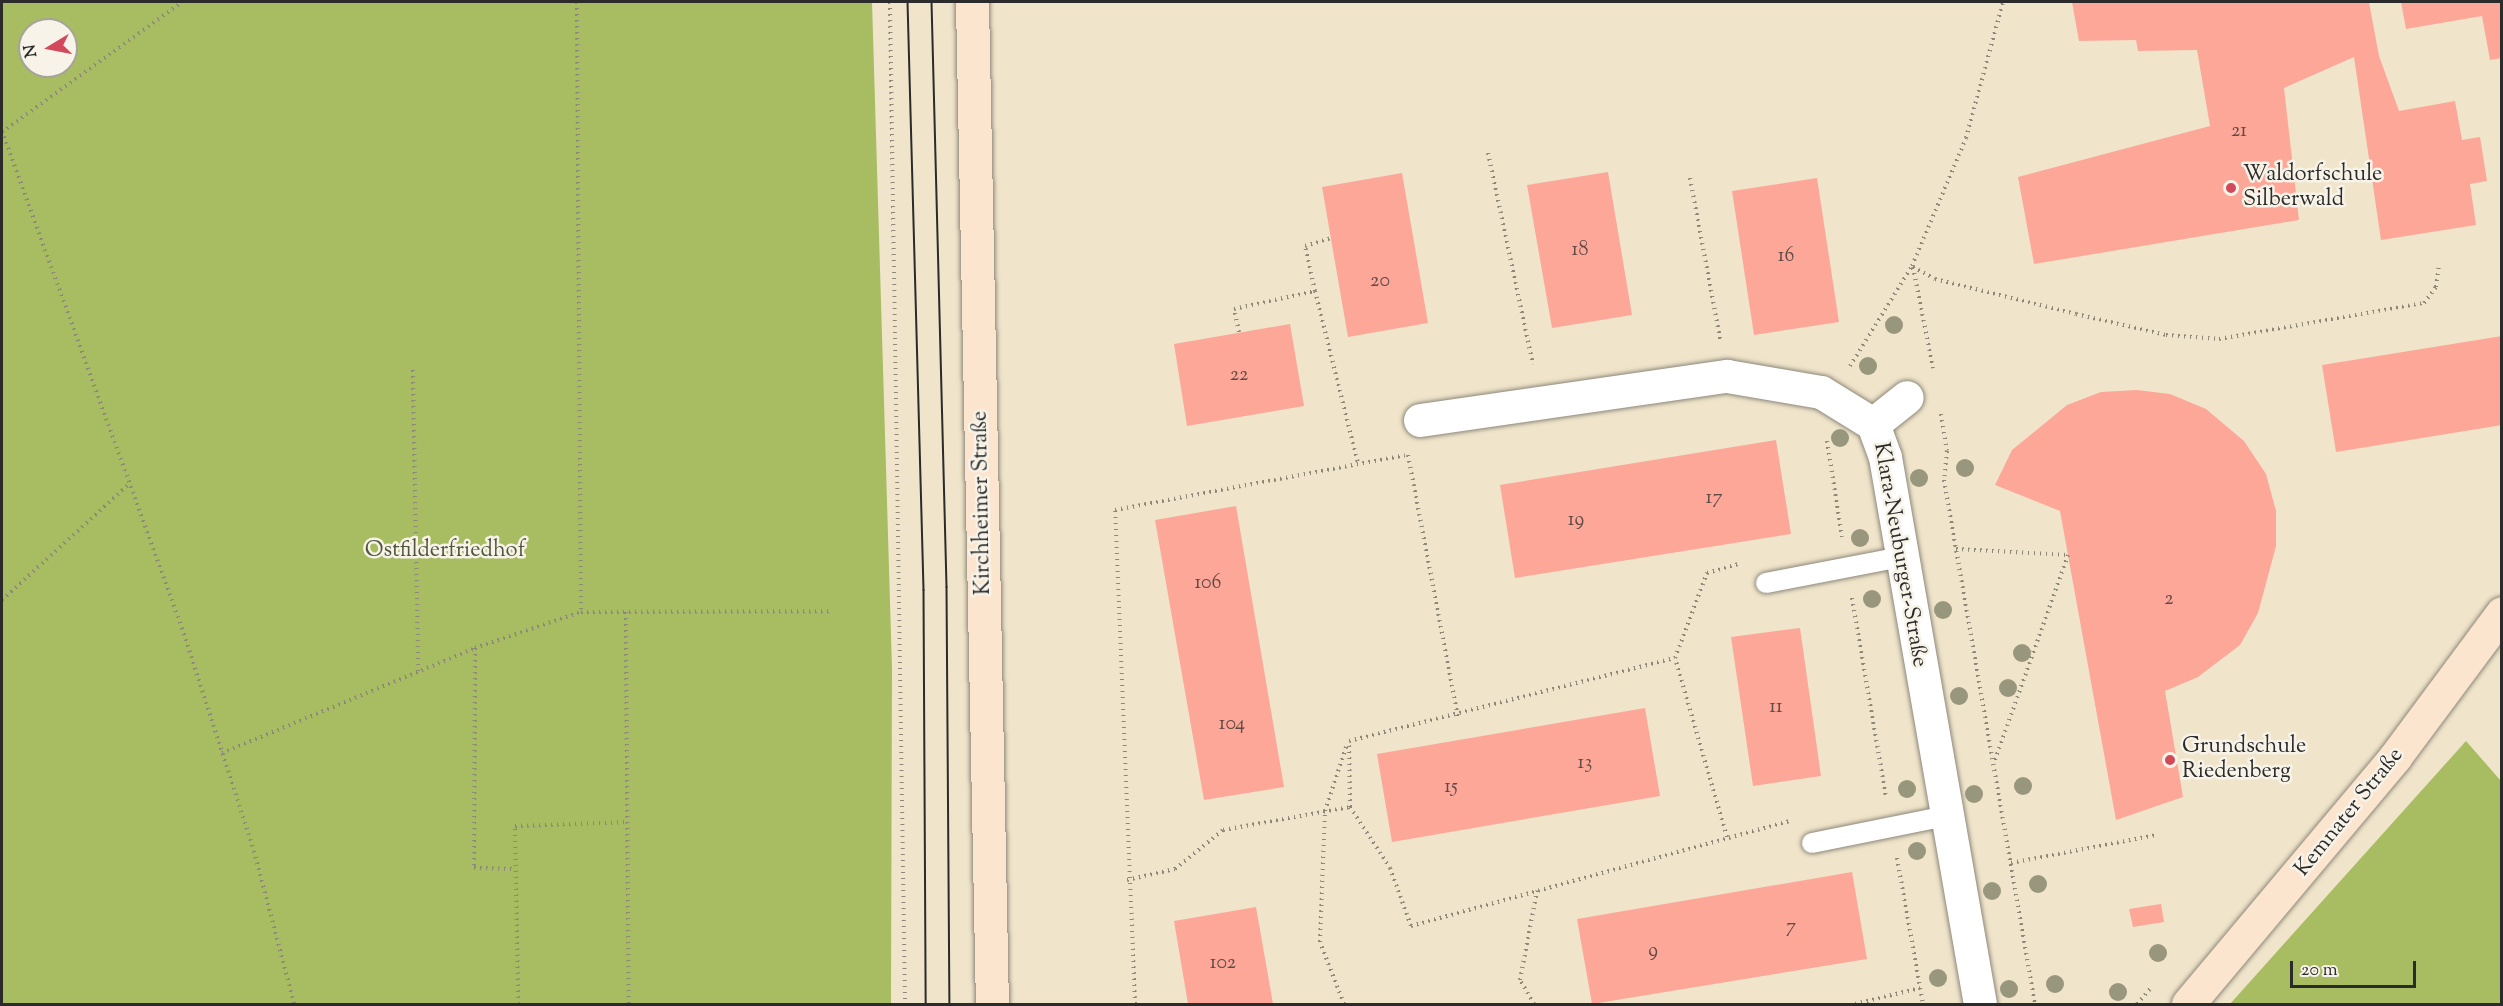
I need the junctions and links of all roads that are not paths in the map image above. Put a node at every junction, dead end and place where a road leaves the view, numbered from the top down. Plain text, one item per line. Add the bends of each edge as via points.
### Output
1 (972, 2) edge
2 (1907, 397) dead end
3 (1420, 420) road end
4 (1873, 424) junction
5 (1901, 557) junction
6 (1766, 583) dead end
7 (2502, 613) edge
8 (1946, 816) junction
9 (1812, 843) dead end
10 (992, 1005) edge
11 (1980, 1005) edge
12 (2188, 1005) edge

1 - 10 main road, Kirchheimer Straße
2 - 4 street
3 - 4 street, Klara-Neuburger-Straße via 1727,376 1821,392
4 - 5 street, Klara-Neuburger-Straße via 1885,457
5 - 6 lane
5 - 8 street, Klara-Neuburger-Straße
7 - 12 main road, Kemnater Straße via 2395,757
8 - 9 lane via 1890,824
8 - 11 street, Klara-Neuburger-Straße

